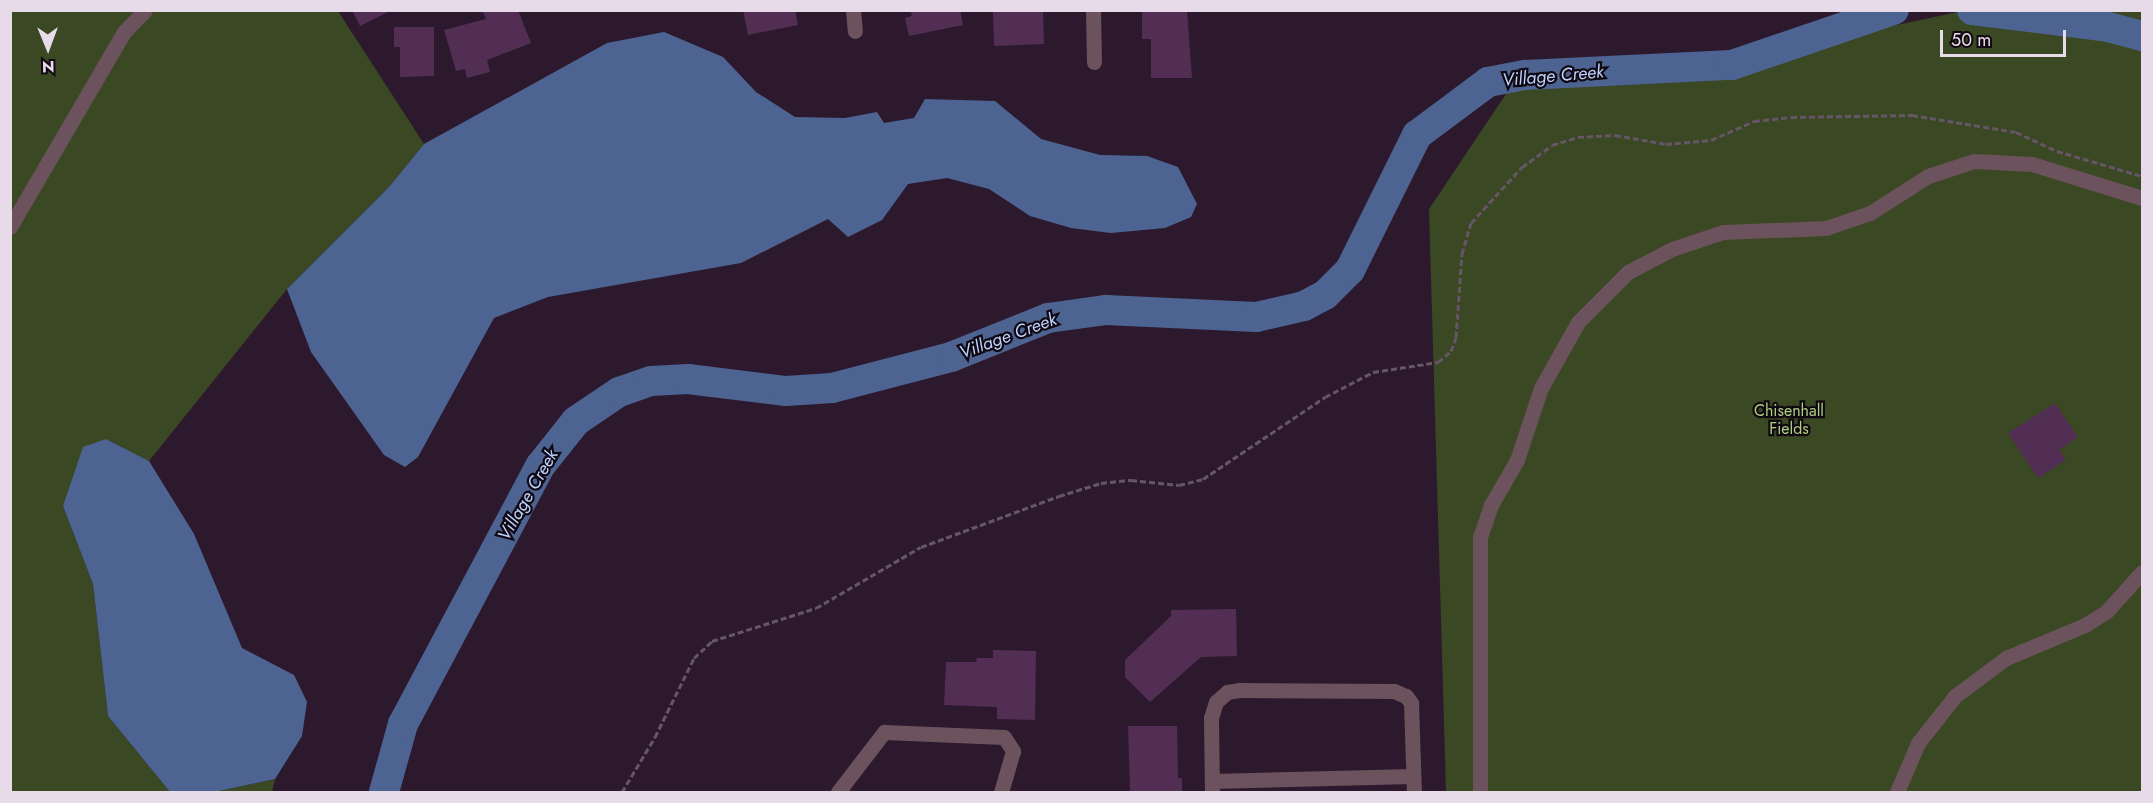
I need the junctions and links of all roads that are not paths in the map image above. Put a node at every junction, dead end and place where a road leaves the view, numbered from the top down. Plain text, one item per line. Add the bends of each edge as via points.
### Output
1 (146, 10) edge
2 (853, 10) edge
3 (1093, 10) edge
4 (855, 31) dead end
5 (1094, 62) dead end
6 (2142, 198) edge
7 (10, 227) edge
8 (2142, 572) edge
9 (1413, 776) junction
10 (1296, 786) edge
11 (1212, 787) edge
12 (838, 792) edge
13 (1001, 792) edge
14 (1414, 792) edge
15 (1480, 792) edge
16 (1897, 792) edge

1 - 7 street via 124,32
2 - 4 street
3 - 5 street
6 - 15 street via 2032,164 1974,161 1928,176 1870,213 1826,228 1723,232 1672,249 1628,272 1578,322 1541,388 1517,460 1491,505 1480,537
8 - 16 street via 2106,612 2085,625 2006,658 1955,696 1918,743
9 - 10 street
9 - 11 street via 1411,703 1406,696 1394,691 1239,690 1227,692 1216,702 1211,718
9 - 14 street
10 - 11 street
12 - 13 street via 884,732 1004,737 1013,751

